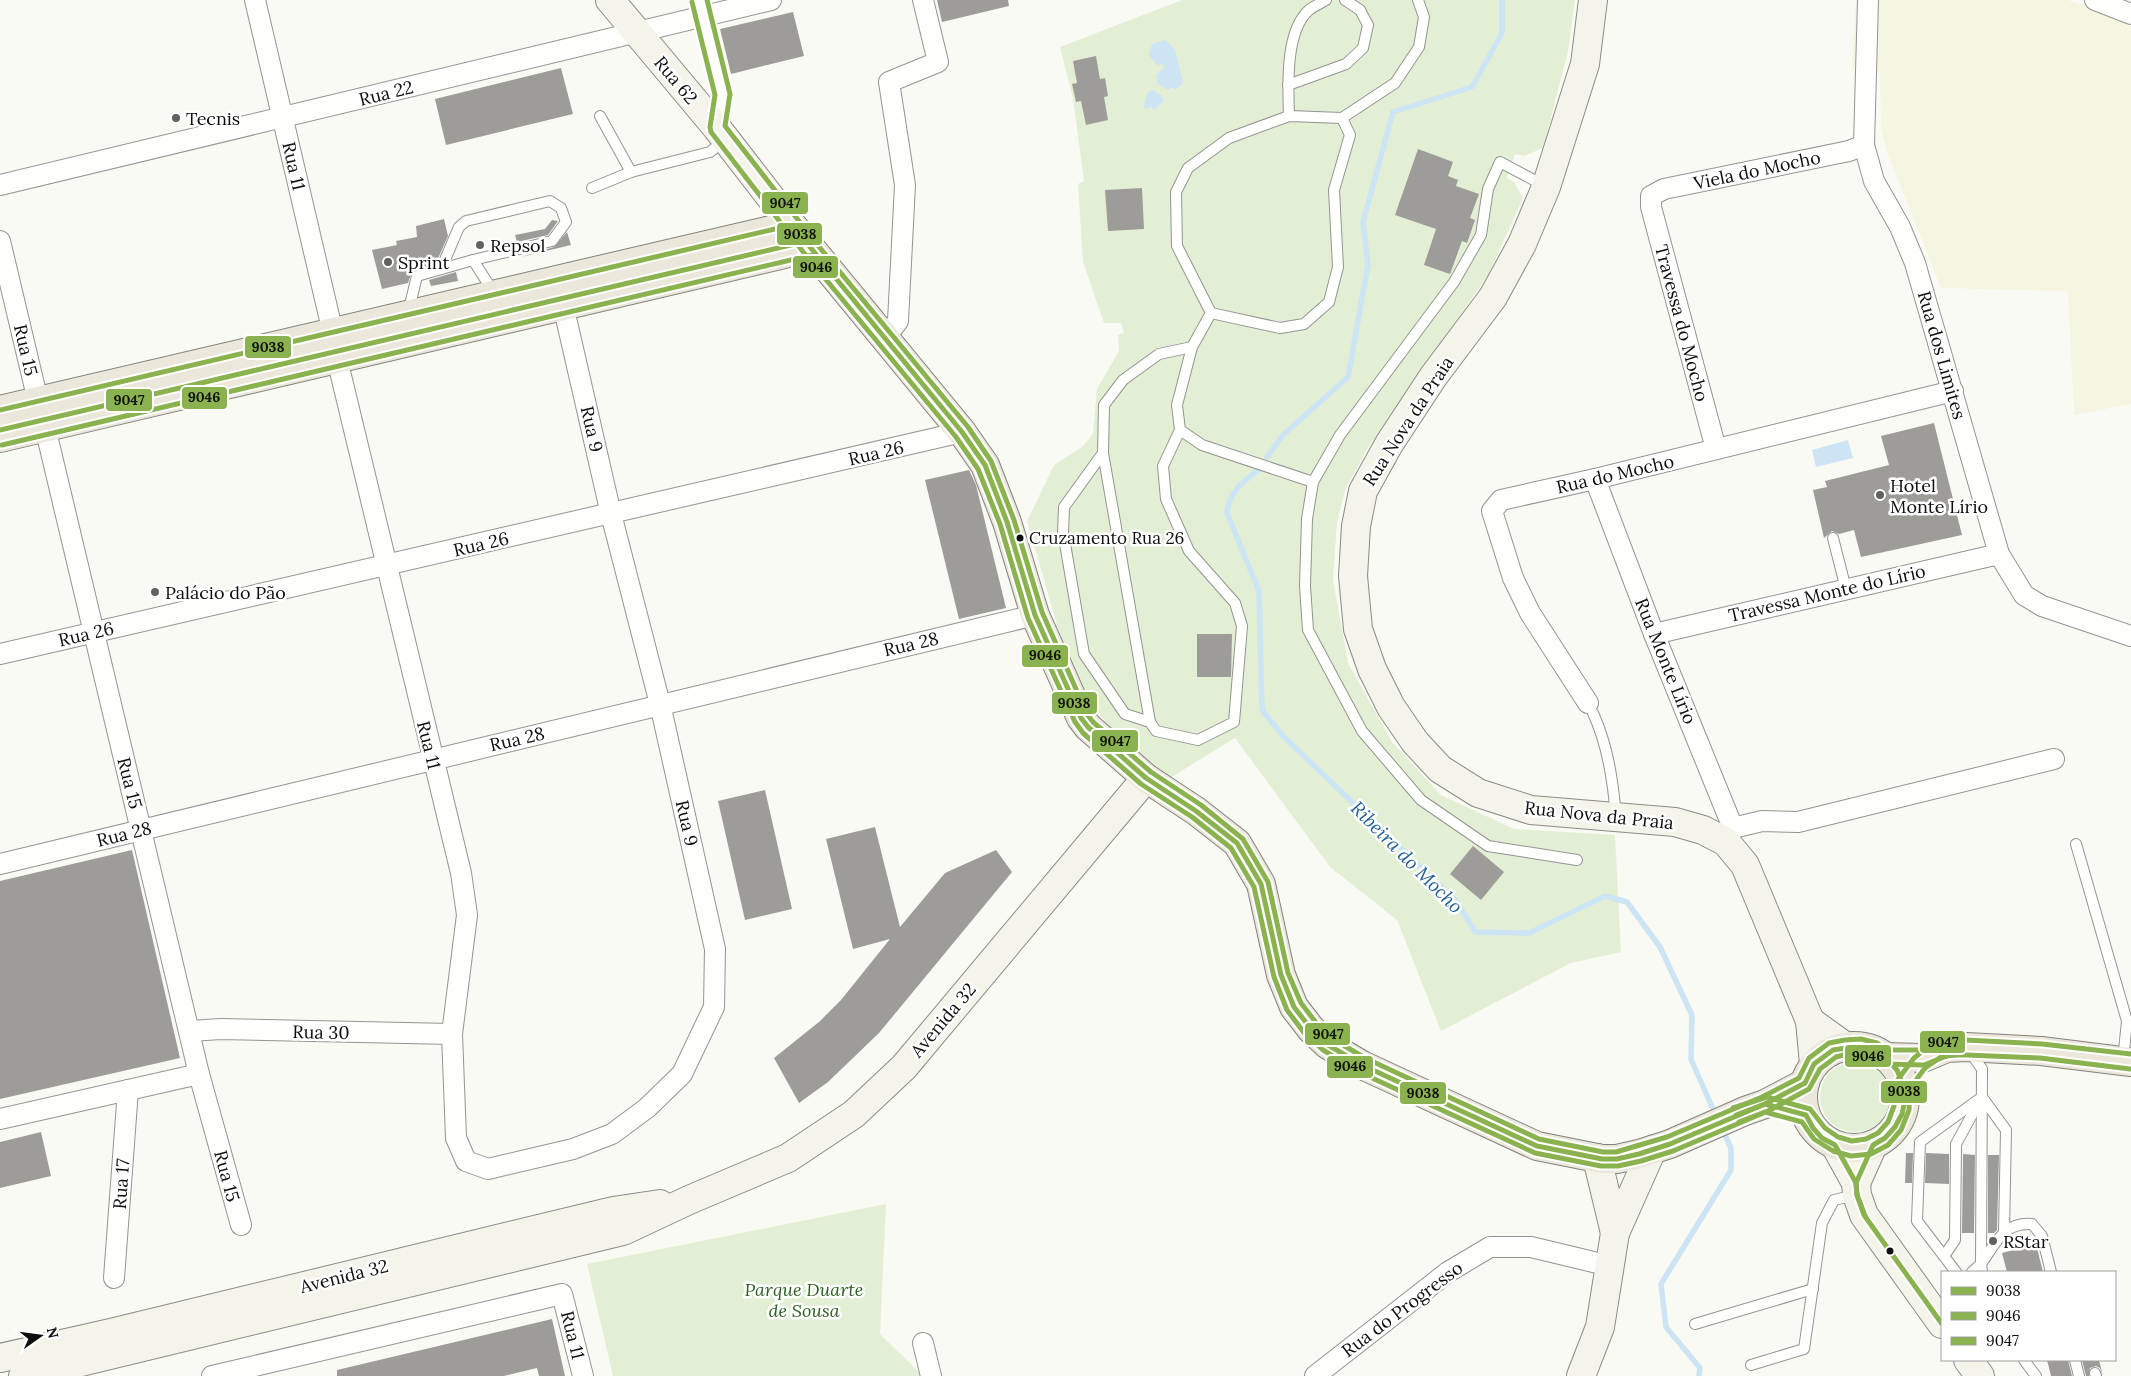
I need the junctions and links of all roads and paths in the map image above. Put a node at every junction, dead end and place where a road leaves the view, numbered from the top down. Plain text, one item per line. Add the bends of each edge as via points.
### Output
1 (255, 0) edge
2 (610, 0) edge
3 (771, 0) edge
4 (923, 0) edge
5 (1326, 0) edge
6 (1345, 0) edge
7 (1418, 0) edge
8 (1593, 0) edge
9 (1868, 0) edge
10 (2095, 0) edge
11 (702, 9) edge
12 (2131, 14) edge
13 (638, 34) junction
14 (1288, 85) junction
15 (600, 116) dead end
16 (1289, 116) junction
17 (283, 118) junction
18 (1342, 118) junction
19 (721, 134) junction
20 (1864, 145) junction
21 (631, 172) junction
22 (0, 185) edge
23 (1546, 187) junction
24 (592, 188) dead end
25 (1652, 196) joint
26 (792, 225) junction
27 (0, 242) edge
28 (810, 248) junction
29 (473, 260) junction
30 (441, 269) junction
31 (494, 294) junction
32 (563, 305) junction
33 (1211, 313) junction
34 (408, 315) junction
35 (885, 338) junction
36 (335, 346) junction
37 (1192, 348) junction
38 (1953, 391) junction
39 (38, 400) junction
40 (0, 410) edge
41 (45, 427) junction
42 (1180, 430) junction
43 (962, 432) junction
44 (0, 438) edge
45 (1716, 449) junction
46 (1103, 453) junction
47 (1595, 479) junction
48 (1313, 482) junction
49 (611, 514) junction
50 (1833, 538) dead end
51 (1999, 554) junction
52 (386, 566) junction
53 (1846, 589) junction
54 (1035, 615) junction
55 (93, 632) junction
56 (1654, 634) junction
57 (2131, 636) edge
58 (0, 654) edge
59 (660, 704) junction
60 (1590, 708) joint
61 (1150, 722) junction
62 (433, 759) junction
63 (2054, 759) dead end
64 (1146, 778) junction
65 (1616, 818) junction
66 (142, 830) junction
67 (1730, 835) junction
68 (2076, 844) dead end
69 (1577, 860) dead end
70 (0, 864) edge
71 (1810, 1021) junction
72 (190, 1031) junction
73 (452, 1034) junction
74 (1846, 1047) junction
75 (1966, 1047) junction
76 (1885, 1057) junction
77 (1923, 1058) junction
78 (2127, 1062) edge
79 (1810, 1073) junction
80 (199, 1074) junction
81 (1903, 1085) junction
82 (128, 1090) junction
83 (1982, 1097) junction
84 (1765, 1104) junction
85 (1806, 1115) junction
86 (0, 1119) edge
87 (456, 1138) joint
88 (1835, 1145) junction
89 (1873, 1145) junction
90 (1652, 1150) junction
91 (1597, 1158) junction
92 (1856, 1189) junction
93 (689, 1200) junction
94 (241, 1225) dead end
95 (2004, 1232) junction
96 (1615, 1233) junction
97 (1944, 1256) junction
98 (1610, 1266) junction
99 (1982, 1268) edge
100 (1955, 1271) edge
101 (2052, 1271) edge
102 (114, 1278) dead end
103 (1813, 1289) junction
104 (1935, 1309) edge
105 (1695, 1324) dead end
106 (924, 1343) dead end
107 (0, 1358) edge
108 (1969, 1361) edge
109 (2025, 1361) edge
110 (2075, 1361) edge
111 (1751, 1365) dead end
112 (23, 1376) edge
113 (212, 1376) edge
114 (583, 1376) edge
115 (931, 1376) edge
116 (1315, 1376) edge
117 (1581, 1376) edge
118 (1980, 1376) edge
119 (2036, 1376) edge
120 (2079, 1376) edge

1 - 17 street, Rua 11
2 - 13 main road, Rua 62
3 - 11 street, Rua 22
4 - 35 street via 938,62 890,82 905,185 898,321
5 - 14 lane via 1308,10 1294,33
6 - 14 lane via 1360,10 1368,25 1363,48 1346,64
7 - 18 lane via 1424,17 1419,48 1395,83
8 - 23 main road, Rua Nova da Praia via 1585,64
9 - 20 street, Rua dos Limites
10 - 12 street
11 - 13 street, Rua 22
11 - 19 street via 723,95
13 - 17 street, Rua 22 via 614,37
13 - 19 main road, Rua 62
14 - 16 lane
15 - 21 lane
16 - 18 lane
16 - 33 lane via 1229,138 1188,168 1176,192 1177,246
17 - 22 street, Rua 22
17 - 36 street, Rua 11
18 - 33 lane via 1350,135 1334,190 1338,267 1329,302 1304,324 1280,328
19 - 21 lane via 710,152
19 - 26 main road, Rua 62
20 - 25 street, Viela do Mocho via 1849,151 1664,189
20 - 38 street, Rua dos Limites via 1874,181 1900,227 1915,263
21 - 24 lane
23 - 48 lane via 1500,162 1488,189 1481,234 1454,282 1340,435
23 - 65 main road, Rua Nova da Praia via 1522,244 1493,297 1433,377 1363,491 1356,526 1353,576 1358,629 1372,669 1391,707 1415,742 1440,769 1478,793 1531,810
25 - 45 street, Travessa do Mocho via 1654,216
26 - 28 main road, Rua 62
26 - 31 main road
27 - 39 street, Rua 15
28 - 32 main road
28 - 35 main road, Rua 62
29 - 30 lane
29 - 30 lane via 552,241 566,222 561,208 550,201 466,221 459,227
29 - 31 lane
30 - 34 lane via 417,276
31 - 34 main road
32 - 36 main road
32 - 49 street, Rua 9
33 - 37 lane
34 - 36 main road
35 - 43 main road, Rua 62
36 - 39 main road
36 - 41 main road
36 - 52 street, Rua 11
37 - 42 lane via 1177,405
37 - 46 lane via 1159,354 1123,380 1104,405
38 - 45 street, Rua do Mocho
38 - 51 street, Rua dos Limites
39 - 40 main road
41 - 44 main road
41 - 55 street, Rua 15
42 - 48 lane via 1202,445
42 - 61 lane via 1163,466 1166,499 1189,551 1235,602 1242,626 1234,722 1198,740 1156,731
43 - 49 street, Rua 26
43 - 54 main road, Rua 62 via 985,465 1008,522
45 - 47 street, Rua do Mocho
46 - 61 lane
46 - 61 lane via 1064,507 1063,532 1084,654 1125,714
47 - 56 street, Rua Monte Lírio
47 - 60 street, Rua do Mocho via 1501,500 1492,511 1514,578 1530,613
48 - 69 lane via 1305,586 1308,630 1362,731 1421,800 1488,846
49 - 52 street, Rua 26
49 - 59 street, Rua 9
50 - 53 lane
51 - 53 street, Travessa Monte do Lírio
51 - 57 street, Rua dos Limites via 2024,595 2042,606
52 - 55 street, Rua 26
52 - 62 street, Rua 11
53 - 56 street, Travessa Monte do Lírio
54 - 59 street, Rua 28
54 - 64 main road, Rua 62 via 1081,718 1100,739
55 - 58 street, Rua 26
55 - 66 street, Rua 15
56 - 67 street, Rua Monte Lírio
59 - 62 street, Rua 28
59 - 87 street, Rua 9 via 715,949 714,1007 682,1074 647,1108 612,1134 573,1149 488,1169 466,1161
60 - 65 lane via 1600,727 1612,774
62 - 66 street, Rua 28
62 - 73 street, Rua 11 via 461,873 467,915
63 - 67 street via 1798,822 1762,821
64 - 91 main road, Rua 62 via 1237,843 1261,884 1281,975 1294,1007 1311,1030 1328,1045 1362,1065 1537,1146
64 - 93 main road, Avenida 32 via 904,1066 854,1114 788,1158
65 - 67 main road, Rua Nova da Praia via 1675,822
66 - 70 street, Rua 28
66 - 72 street, Rua 15
67 - 71 main road, Rua Nova da Praia
68 - 78 lane via 2127,1021
71 - 74 main road
71 - 79 main road, Rua Nova da Praia
72 - 73 street, Rua 30
72 - 80 street, Rua 15
73 - 87 street, Rua 11
74 - 76 main road via 1860,1046
74 - 79 main road via 1833,1050
75 - 77 main road via 1947,1048
75 - 78 main road via 2041,1051
75 - 83 lane via 1982,1069
76 - 77 main road
76 - 81 main road via 1897,1070
77 - 81 main road
79 - 84 main road, Rua 62
79 - 85 main road via 1802,1099
80 - 82 street
80 - 94 street, Rua 15
81 - 89 main road via 1905,1100 1899,1121 1885,1138
82 - 86 street
82 - 102 street, Rua 17
83 - 95 lane via 2006,1130
83 - 97 lane via 1956,1144 1954,1240
83 - 97 lane via 1920,1142 1917,1221
83 - 99 lane
84 - 85 main road
84 - 90 main road, Rua 62
85 - 88 main road via 1822,1138
88 - 89 main road via 1848,1148
88 - 92 main road
89 - 92 main road
90 - 91 main road, Rua 62 via 1617,1159
90 - 96 main road
91 - 96 main road
92 - 103 lane via 1834,1200 1822,1223
92 - 104 main road via 1864,1215
93 - 107 main road, Avenida 32 via 613,1211
93 - 112 main road, Avenida 32 via 623,1230
95 - 99 lane
95 - 101 lane via 2020,1224 2032,1224 2042,1236
96 - 98 main road
97 - 100 lane
98 - 116 street, Rua do Progresso via 1531,1247 1490,1247 1448,1272
98 - 117 main road via 1600,1327
103 - 105 lane
103 - 111 lane via 1804,1349
106 - 115 street
108 - 118 main road
109 - 119 lane
110 - 120 lane
113 - 114 street, Rua 11 via 562,1294

